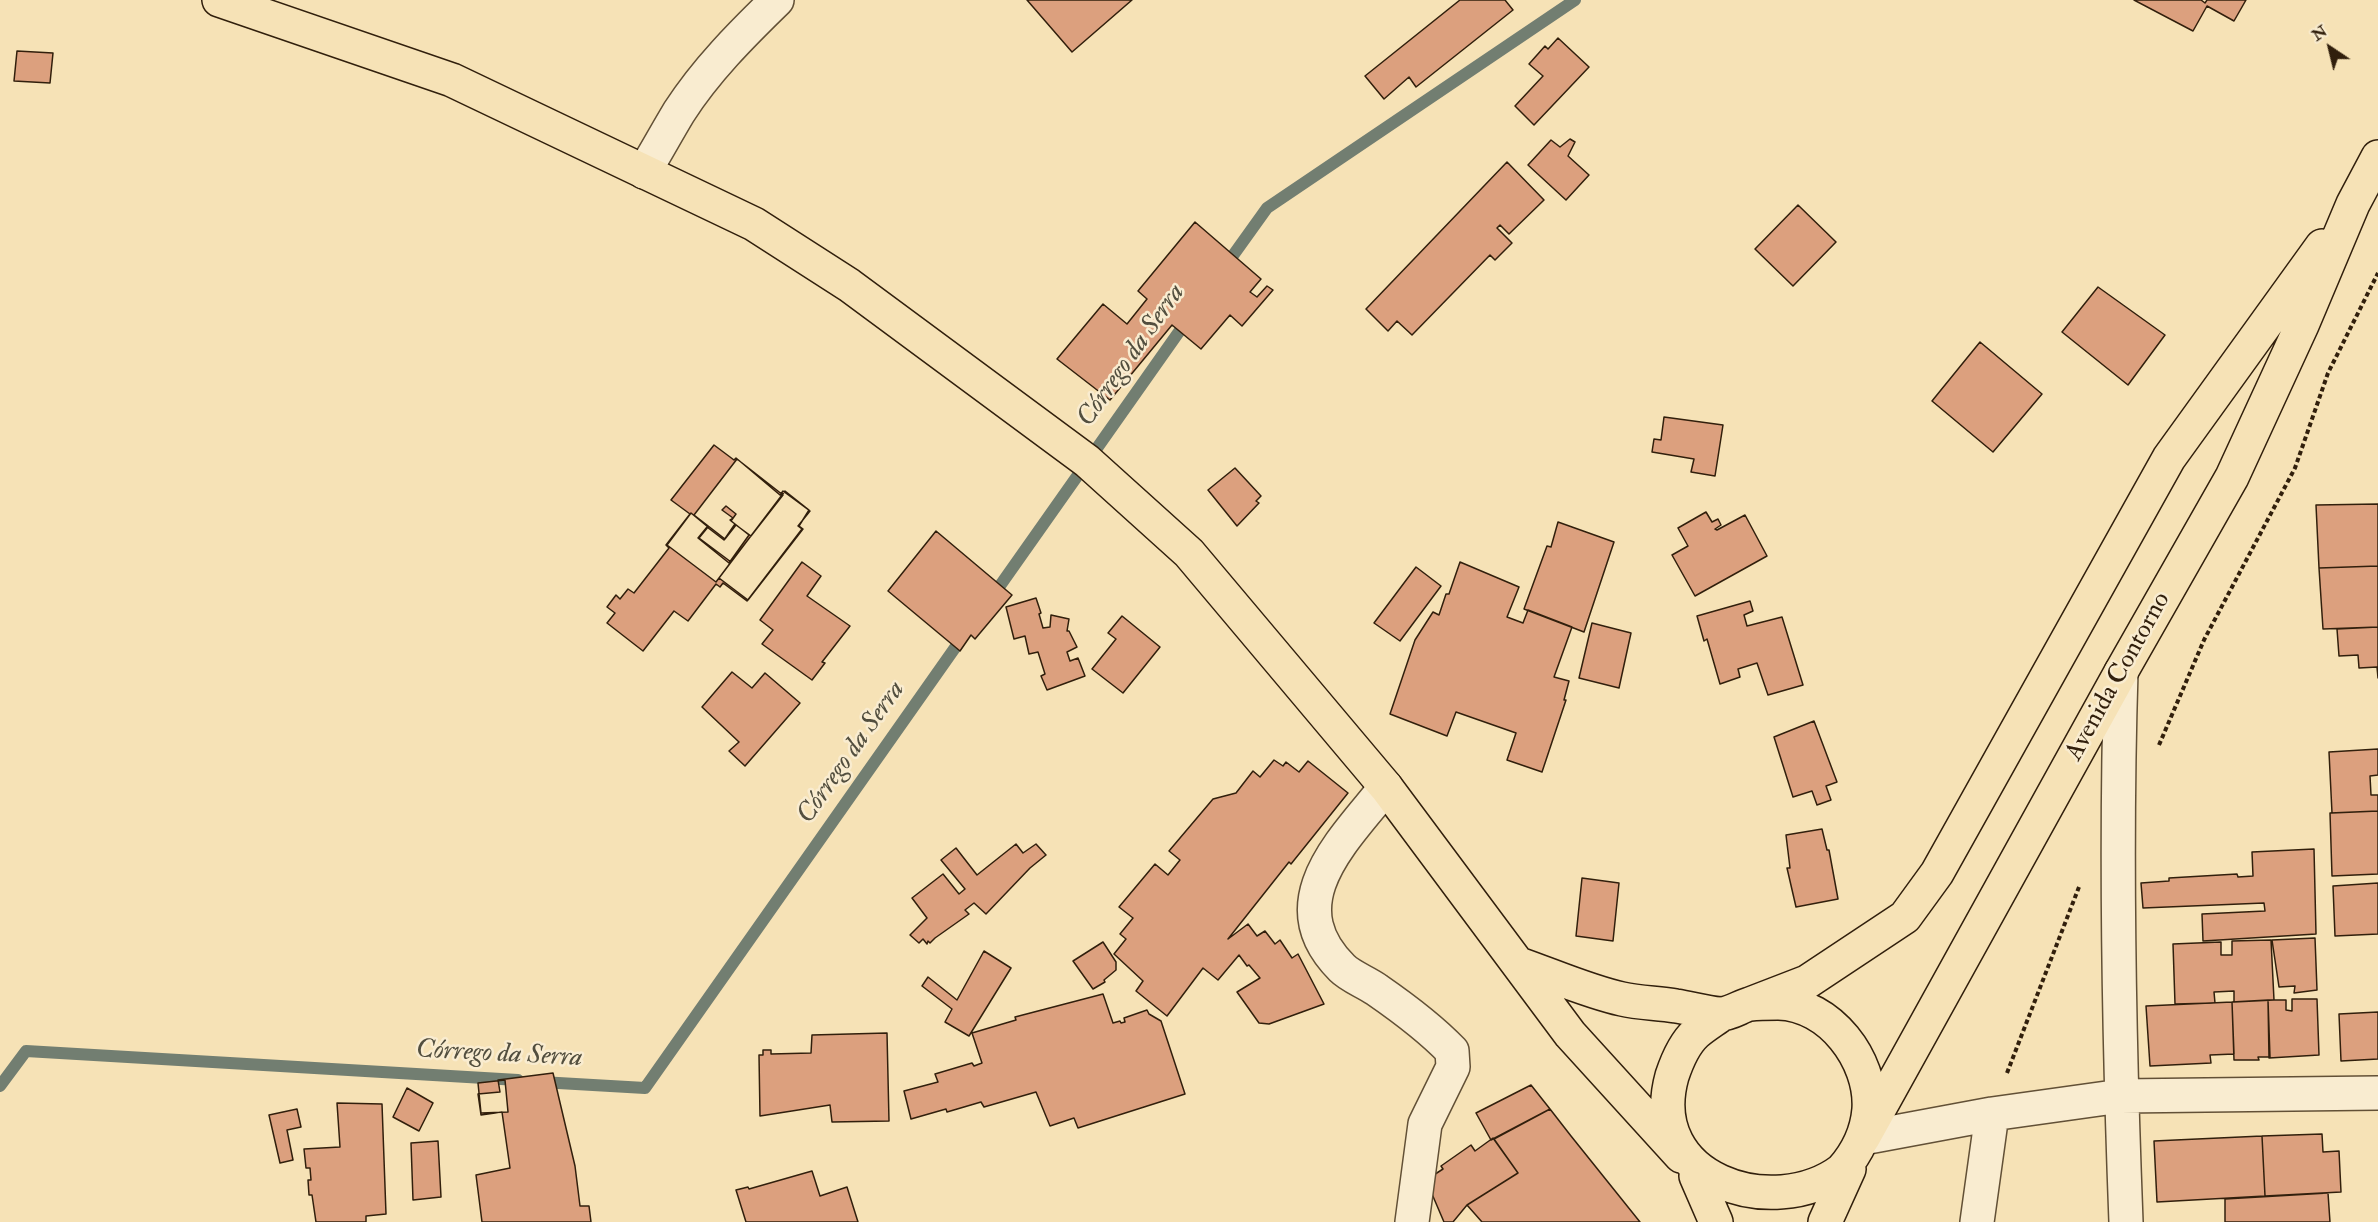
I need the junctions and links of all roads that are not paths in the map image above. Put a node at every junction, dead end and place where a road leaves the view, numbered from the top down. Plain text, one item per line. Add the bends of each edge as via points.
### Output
1 (219, 0) edge
2 (777, 0) edge
3 (2378, 157) edge
4 (644, 172) junction
5 (2353, 204) junction
6 (2121, 672) junction
7 (1386, 787) junction
8 (1518, 964) junction
9 (1736, 1009) junction
10 (2378, 1093) edge
11 (2121, 1096) junction
12 (1992, 1114) junction
13 (1858, 1147) junction
14 (1688, 1165) junction
15 (1412, 1222) edge
16 (1716, 1222) edge
17 (1824, 1222) edge
18 (1977, 1222) edge
19 (2126, 1222) edge

1 - 4 main road via 452,80
2 - 4 street via 705,77
3 - 5 main road, Avenida Contorno
4 - 7 main road via 754,224 849,285 1087,461 1189,553
5 - 6 main road, Avenida Contorno via 2232,477
5 - 9 main road, Avenida Contorno via 2169,458 1937,873 1905,917 1807,982
6 - 11 street
6 - 13 main road, Avenida Contorno
7 - 8 main road
7 - 15 street via 1334,851 1318,881 1313,909 1320,939 1343,968 1376,989 1452,1051 1453,1067 1425,1124
8 - 9 main road via 1621,999
8 - 14 main road via 1569,1034
9 - 13 main road via 1781,1003 1810,1011 1835,1028 1855,1051 1866,1079 1869,1109
9 - 14 main road via 1695,1034 1676,1061 1668,1093 1669,1125
10 - 11 street
11 - 12 street
11 - 19 street
12 - 13 street
12 - 18 street
13 - 14 main road via 1834,1180 1808,1196 1778,1204 1748,1203 1719,1193
13 - 17 main road, Avenida Contorno
14 - 16 main road

